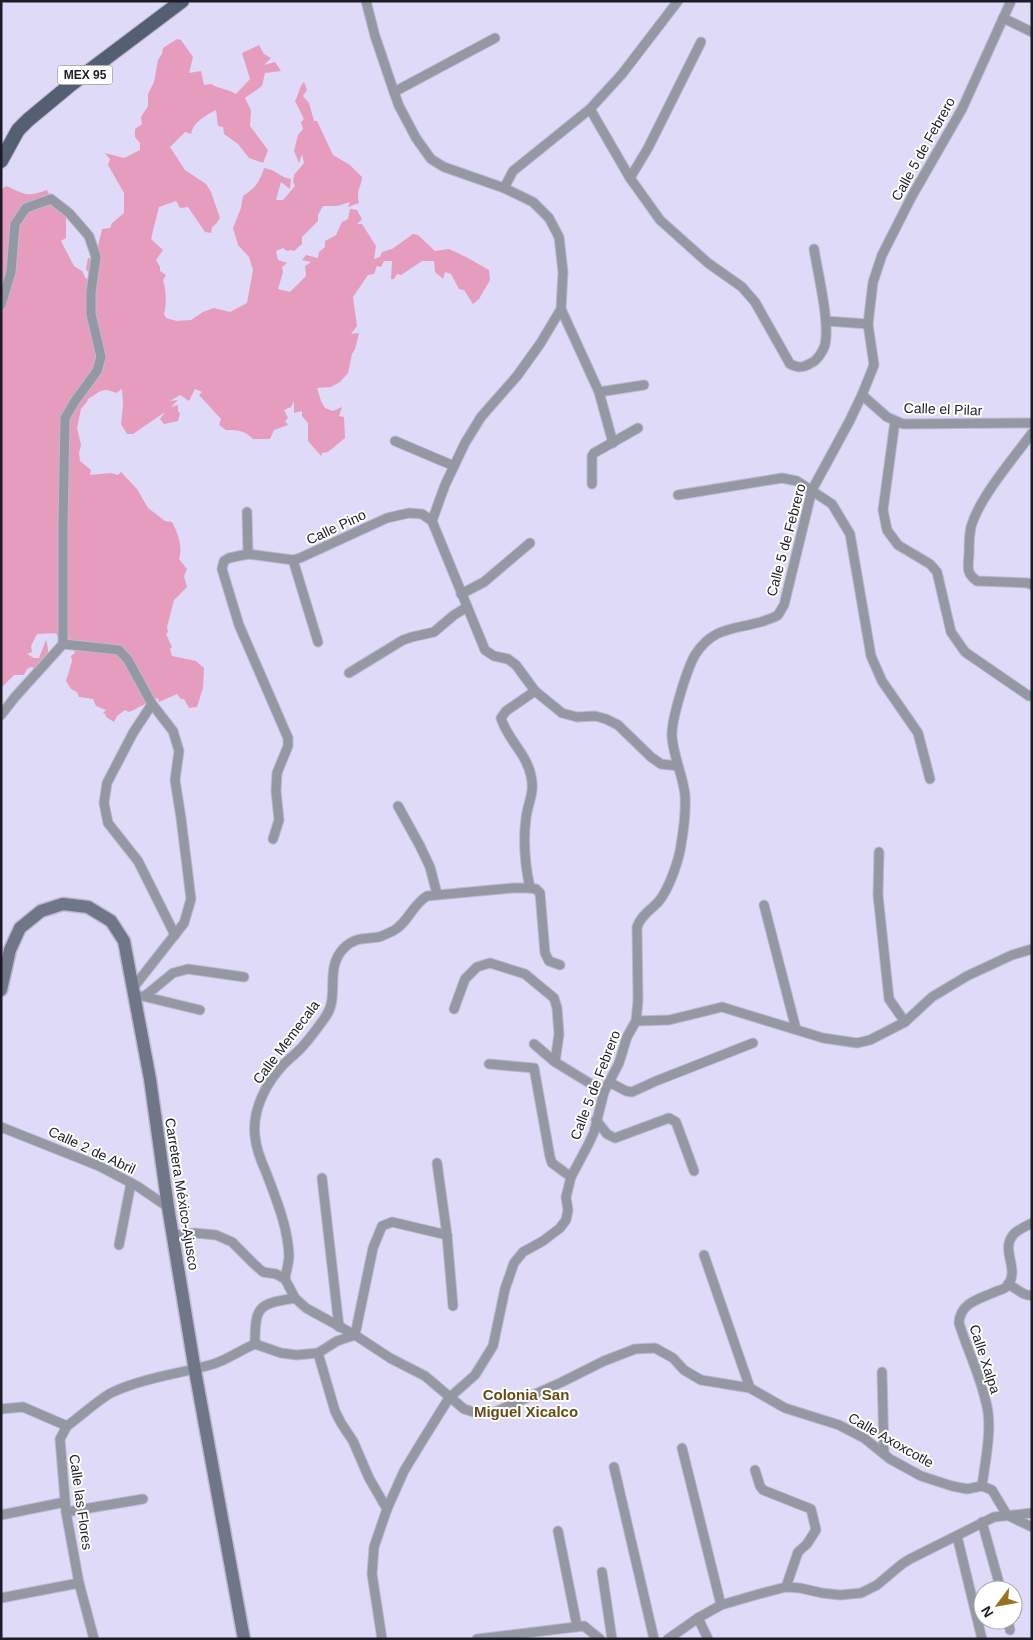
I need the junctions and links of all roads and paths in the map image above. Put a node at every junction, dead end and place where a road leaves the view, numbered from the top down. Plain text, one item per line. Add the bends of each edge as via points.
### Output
1 (182, 1) edge
2 (366, 1) edge
3 (678, 1) edge
4 (1011, 1) edge
5 (1003, 18) junction
6 (1032, 32) edge
7 (495, 38) dead end
8 (701, 42) dead end
9 (394, 92) junction
10 (590, 109) junction
11 (1, 161) edge
12 (630, 178) junction
13 (504, 188) junction
14 (814, 249) dead end
15 (1, 305) edge
16 (561, 309) junction
17 (826, 321) junction
18 (868, 324) junction
19 (644, 385) dead end
20 (599, 392) junction
21 (862, 395) junction
22 (895, 421) junction
23 (1032, 423) edge
24 (638, 428) dead end
25 (1032, 434) edge
26 (395, 441) dead end
27 (613, 443) junction
28 (454, 466) junction
29 (592, 484) dead end
30 (812, 490) junction
31 (678, 495) dead end
32 (246, 512) dead end
33 (432, 521) junction
34 (530, 543) dead end
35 (248, 554) junction
36 (293, 560) junction
37 (1032, 585) edge
38 (462, 594) junction
39 (467, 607) junction
40 (318, 642) dead end
41 (63, 644) junction
42 (349, 673) dead end
43 (535, 691) junction
44 (1029, 696) dead end
45 (152, 704) junction
46 (1, 715) edge
47 (678, 766) junction
48 (930, 779) dead end
49 (398, 806) dead end
50 (274, 839) dead end
51 (879, 852) dead end
52 (530, 888) junction
53 (437, 894) junction
54 (764, 905) dead end
55 (175, 935) junction
56 (1032, 950) edge
57 (560, 965) dead end
58 (244, 977) dead end
59 (1, 990) edge
60 (137, 993) junction
61 (454, 1009) dead end
62 (200, 1010) dead end
63 (636, 1021) junction
64 (904, 1022) junction
65 (796, 1029) junction
66 (752, 1042) dead end
67 (534, 1044) dead end
68 (555, 1062) junction
69 (489, 1064) dead end
70 (609, 1082) junction
71 (604, 1092) junction
72 (596, 1120) junction
73 (1, 1127) edge
74 (436, 1163) dead end
75 (694, 1171) dead end
76 (571, 1177) junction
77 (322, 1178) dead end
78 (131, 1183) junction
79 (168, 1207) junction
80 (1032, 1222) edge
81 (173, 1235) junction
82 (447, 1236) junction
83 (120, 1246) dead end
84 (704, 1255) dead end
85 (285, 1278) junction
86 (1008, 1284) junction
87 (1032, 1296) edge
88 (295, 1298) junction
89 (453, 1306) dead end
90 (339, 1327) junction
91 (355, 1335) junction
92 (255, 1344) junction
93 (318, 1353) junction
94 (195, 1368) junction
95 (882, 1372) dead end
96 (750, 1388) junction
97 (449, 1398) junction
98 (1, 1408) edge
99 (67, 1426) junction
100 (682, 1448) dead end
101 (884, 1454) junction
102 (614, 1467) dead end
103 (754, 1470) dead end
104 (982, 1486) junction
105 (142, 1499) dead end
106 (65, 1502) junction
107 (388, 1509) junction
108 (66, 1512) junction
109 (1032, 1513) edge
110 (1, 1515) edge
111 (1007, 1515) junction
112 (982, 1522) junction
113 (1032, 1527) edge
114 (558, 1531) dead end
115 (957, 1536) junction
116 (602, 1572) dead end
117 (998, 1580) edge
118 (79, 1582) junction
119 (786, 1588) junction
120 (1, 1598) edge
121 (721, 1605) junction
122 (698, 1618) junction
123 (578, 1626) junction
124 (673, 1637) edge
125 (94, 1639) edge
126 (244, 1639) edge
127 (382, 1639) edge
128 (477, 1639) edge
129 (600, 1639) edge
130 (612, 1639) edge
131 (654, 1639) edge
132 (708, 1639) edge
133 (982, 1639) edge

1 - 11 main road, MEX 95 via 28,120 18,130
2 - 9 street
3 - 10 street via 622,74
4 - 5 street, Calle 5 de Febrero
5 - 6 street
5 - 18 street, Calle 5 de Febrero via 962,109 882,255 873,282
7 - 9 street
8 - 12 street
9 - 13 street via 416,138 432,158 444,167
10 - 12 street
10 - 13 street via 513,171
12 - 17 street via 660,220 708,263 742,287 755,302 790,364 798,368 815,362 825,347
13 - 16 street via 534,202 556,231 563,272
14 - 17 street
15 - 41 street via 11,272 15,224 26,208 51,199 69,212 89,236 96,257 91,314 101,357 97,371 65,418
16 - 20 street
16 - 28 street via 517,376 481,417
17 - 18 street
18 - 21 street, Calle 5 de Febrero via 874,365
19 - 20 street
20 - 27 street
21 - 22 street, Calle el Pilar via 887,418
21 - 30 street, Calle 5 de Febrero
22 - 23 street, Calle el Pilar via 921,425
22 - 44 street via 883,510 887,530 898,544 937,572 951,632 965,652
24 - 27 street
25 - 37 street via 976,514 971,528 968,570 977,581
26 - 28 street
27 - 29 street via 592,456
28 - 33 street
30 - 31 street via 797,481 782,478
30 - 47 street, Calle 5 de Febrero via 784,605 778,614 710,637 694,657 672,733
30 - 48 street via 832,504 850,534 871,656 882,681 918,732
32 - 35 street
33 - 36 street, Calle Pino via 422,514 409,513 387,518
33 - 38 street
34 - 38 street via 484,582
35 - 36 street, Calle Pino
35 - 50 street via 229,558 224,561 222,569 239,625 288,738 277,774 279,820
36 - 40 street
38 - 39 street
39 - 42 street via 434,632 403,640
39 - 43 street via 485,650 516,665
41 - 45 street via 119,650
41 - 46 street
43 - 47 street via 562,713 576,717 595,716 618,725 661,764
43 - 52 street via 501,718 531,774 533,790 524,839
45 - 55 street via 173,731 179,751 175,780 191,899 184,923
45 - 55 street via 107,783 104,803 108,822 138,861
47 - 63 street, Calle 5 de Febrero via 685,795 681,848 660,901 639,920 637,927
49 - 53 street via 430,868
51 - 64 street via 878,895 889,999
52 - 53 street, Calle Memecala
52 - 57 street via 540,894 544,953 549,961
53 - 85 street, Calle Memecala via 420,900 395,930 380,936 360,938 344,948 332,975 332,1002 328,1014 282,1066 265,1089 256,1110 254,1136 287,1236 289,1258
54 - 65 street
55 - 60 street
56 - 64 street via 1012,954 967,976 932,997
58 - 60 street via 188,969 173,973
59 - 60 main road, Carretera México-Ajusco via 10,950 20,928 41,911 64,904 88,907 111,922 124,941
60 - 62 street
60 - 79 main road, Carretera México-Ajusco
61 - 68 street via 464,979 477,967 490,963 525,974 554,998 560,1034
63 - 65 street via 669,1020 722,1007
63 - 70 street, Calle 5 de Febrero
64 - 65 street via 870,1040 857,1043 822,1038
66 - 70 street via 632,1092
67 - 68 street
68 - 71 street
69 - 76 street via 534,1068 552,1163
70 - 71 street, Calle 5 de Febrero
71 - 72 street, Calle 5 de Febrero
72 - 75 street via 607,1134 616,1138 669,1118 676,1122
72 - 76 street, Calle 5 de Febrero via 594,1132
73 - 78 street, Calle 2 de Abril via 99,1166
74 - 82 street
76 - 97 street, Calle 5 de Febrero via 566,1196 566,1220 543,1241 523,1252 514,1263 501,1302 493,1346 475,1375
77 - 90 street
78 - 79 street, Calle 2 de Abril
78 - 83 street
79 - 81 main road, Carretera México-Ajusco
80 - 86 street via 1010,1240 1008,1250 1013,1269
81 - 85 street via 216,1235 232,1242 263,1272
81 - 94 main road, Carretera México-Ajusco
82 - 89 street
82 - 91 street via 392,1222 382,1226 373,1248
84 - 96 street
85 - 88 street, Calle Axoxcotle
86 - 87 street
86 - 104 street, Calle Xalpa via 1006,1288 968,1304 959,1314 959,1323 988,1413
88 - 90 street, Calle Axoxcotle
88 - 92 street via 262,1306 255,1324
90 - 91 street, Calle Axoxcotle
91 - 93 street
91 - 97 street, Calle Axoxcotle via 425,1376
92 - 93 street via 281,1353
92 - 94 street via 223,1361
93 - 107 street via 335,1411
94 - 99 street via 112,1392
94 - 126 main road, Carretera México-Ajusco
95 - 101 street
96 - 97 street, Calle Axoxcotle via 701,1380 655,1348 635,1349 604,1360 495,1412 480,1414 464,1409
96 - 101 street, Calle Axoxcotle via 785,1408 839,1425 864,1438
97 - 107 street, Calle 5 de Febrero via 404,1471
98 - 99 street via 23,1407
99 - 106 street, Calle las Flores via 60,1439
100 - 121 street
101 - 104 street, Calle Axoxcotle via 920,1476 967,1489
102 - 131 street
103 - 119 street via 763,1490 811,1509 816,1530 798,1552
104 - 111 street via 992,1490
105 - 108 street
106 - 108 street, Calle las Flores
106 - 110 street
107 - 127 street, Calle 5 de Febrero via 374,1546 372,1574
108 - 118 street, Calle las Flores
109 - 111 street
111 - 112 street
111 - 113 street
112 - 115 street
112 - 117 street
114 - 123 street
115 - 119 street via 910,1559 877,1586 861,1593 840,1595
115 - 133 street
116 - 130 street
118 - 120 street
118 - 125 street, Calle las Flores
119 - 121 street
121 - 122 street
122 - 124 street
122 - 132 street
123 - 128 street
123 - 129 street via 587,1628

